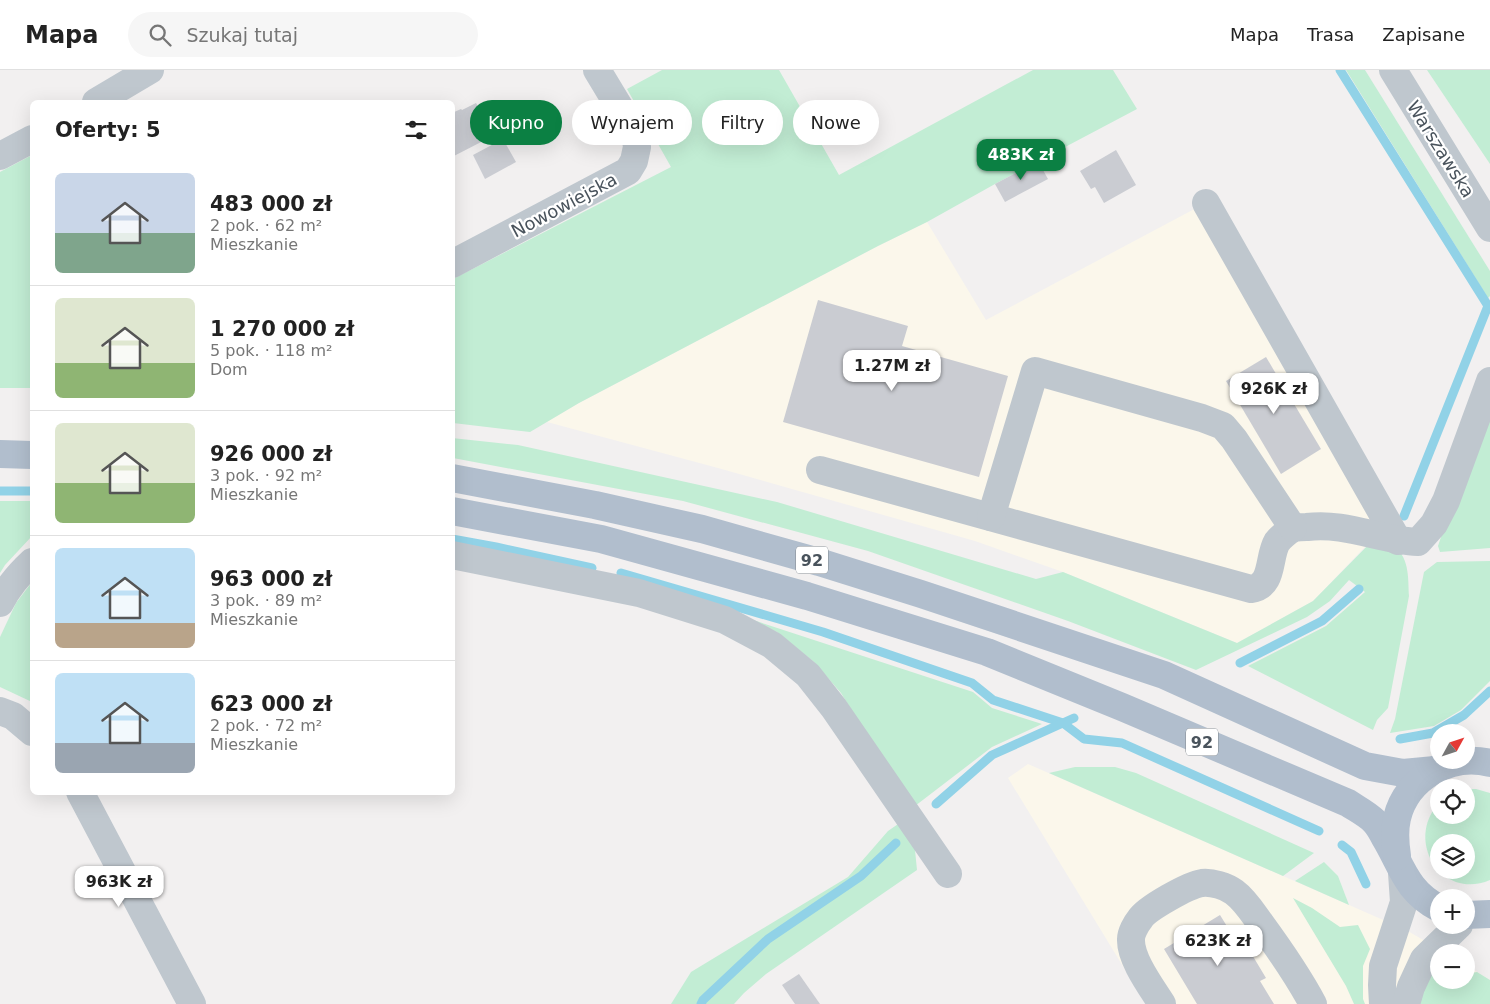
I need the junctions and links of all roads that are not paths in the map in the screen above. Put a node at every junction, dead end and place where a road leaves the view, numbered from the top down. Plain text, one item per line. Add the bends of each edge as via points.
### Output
1 (150, 70) edge
2 (597, 70) edge
3 (1393, 70) edge
4 (99, 100) edge
5 (30, 140) edge
6 (0, 156) edge
7 (1206, 203) dead end
8 (1490, 228) edge
9 (455, 262) edge
10 (1490, 381) edge
11 (0, 454) edge
12 (30, 455) edge
13 (820, 470) dead end
14 (455, 479) edge
15 (455, 512) edge
16 (990, 517) junction
17 (1293, 528) junction
18 (1398, 541) junction
19 (455, 556) edge
20 (30, 564) edge
21 (0, 603) edge
22 (0, 711) edge
23 (30, 730) edge
24 (1490, 748) edge
25 (1475, 755) edge
26 (1475, 761) edge
27 (1490, 763) edge
28 (1434, 770) joint
29 (82, 795) edge
30 (1400, 865) junction
31 (948, 874) dead end
32 (1430, 902) edge
33 (1247, 906) junction
34 (1452, 934) edge
35 (192, 1004) edge
36 (1162, 1004) edge
37 (1294, 1004) edge
38 (1313, 1004) edge
39 (1383, 1004) edge
40 (1406, 1004) edge

1 - 4 street
2 - 9 street, Nowowiejska via 636,133 637,147 628,171
3 - 8 street, Warszawska
5 - 6 street
7 - 18 street
10 - 18 street via 1446,501 1434,524 1418,542
11 - 12 main road
13 - 16 street
14 - 28 main road, 92 via 692,527 819,562 1164,675 1366,766 1403,773
15 - 30 main road, 92 via 601,539 807,596 987,652 1348,803 1375,822
16 - 17 street via 1251,589 1262,585 1278,541
16 - 17 street via 1035,371 1223,426
17 - 18 street via 1318,525 1355,529
19 - 31 street via 639,593 725,620 772,646 808,675 834,708
20 - 21 street
22 - 23 street via 13,716
24 - 25 street
26 - 27 main road, 92
28 - 30 main road, 92 via 1405,798 1397,817 1395,830
29 - 35 street
30 - 32 main road, 92 via 1412,886
30 - 39 street via 1404,902 1383,966
33 - 36 street via 1234,891 1218,884 1203,883 1190,886 1140,918 1131,940 1133,952
33 - 37 street via 1243,918 1245,923
33 - 38 street
34 - 40 street via 1424,959

